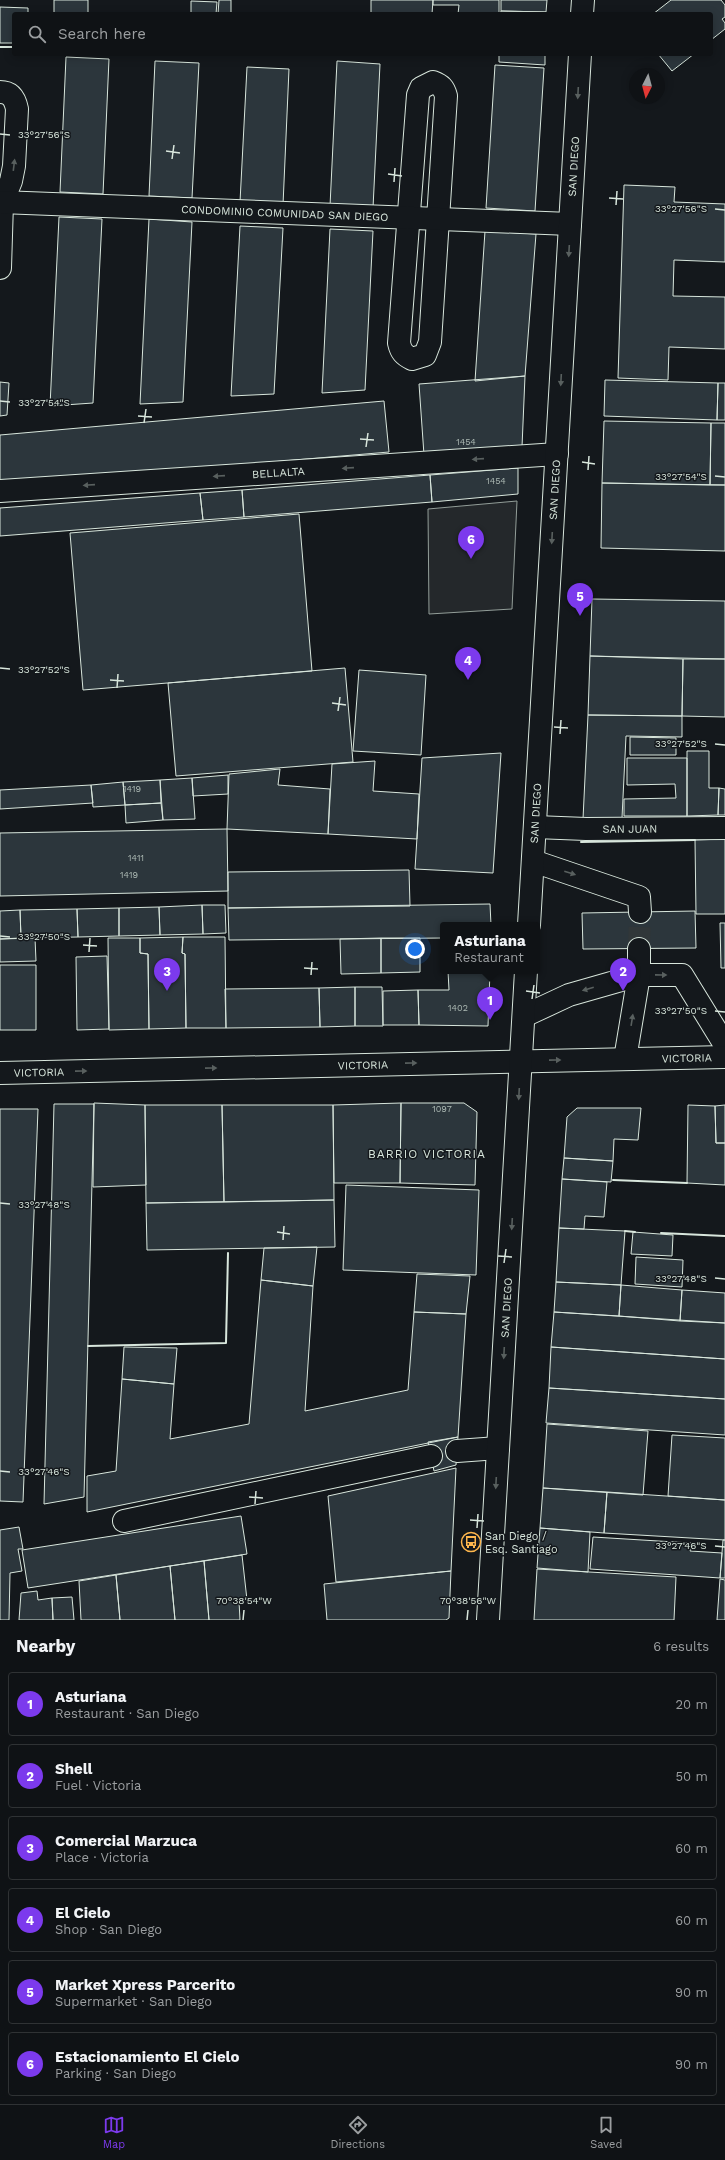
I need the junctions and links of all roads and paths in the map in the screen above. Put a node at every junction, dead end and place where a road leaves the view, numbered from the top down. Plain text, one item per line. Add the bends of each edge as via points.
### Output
1 (583, 0) edge
2 (582, 12) edge
3 (580, 56) edge
4 (0, 92) edge
5 (1, 202) edge
6 (408, 218) junction
7 (438, 219) junction
8 (570, 224) junction
9 (0, 268) edge
10 (557, 454) junction
11 (0, 491) edge
12 (535, 827) junction
13 (725, 828) edge
14 (533, 861) junction
15 (640, 904) dead end
16 (529, 922) edge
17 (639, 949) tunnel mouth
18 (526, 974) edge
19 (639, 975) junction
20 (524, 1016) junction
21 (725, 1046) edge
22 (725, 1057) edge
23 (625, 1059) junction
24 (521, 1061) junction
25 (0, 1073) edge
26 (498, 1448) junction
27 (457, 1451) dead end
28 (431, 1456) dead end
29 (124, 1521) dead end
30 (488, 1620) edge

1 - 2 street
3 -> 8 street, SAN DIEGO
5 -> 4 street via 11,181 14,166 17,109 10,95
5 - 6 street, CONDOMINIO COMUNIDAD SAN DIEGO
5 - 9 street
6 - 7 street, CONDOMINIO COMUNIDAD SAN DIEGO
6 - 7 street via 418,95 421,88 432,82 444,89 446,96
6 - 7 street via 400,343 405,356 412,359 425,355 429,349
7 - 8 street, CONDOMINIO COMUNIDAD SAN DIEGO
8 -> 10 street, SAN DIEGO
10 -> 11 street, BELLALTA
10 -> 12 street, SAN DIEGO
12 - 13 street, SAN JUAN
12 - 14 street, SAN DIEGO
14 -> 15 street
14 - 16 street, SAN DIEGO
17 - 19 street
18 - 20 street, SAN DIEGO
19 -> 20 street via 569,995
19 -> 21 street via 682,975
23 -> 19 street
20 - 24 street, SAN DIEGO
22 - 23 street, VICTORIA
24 -> 23 street, VICTORIA
25 -> 24 street, VICTORIA
24 -> 26 street, SAN DIEGO
26 - 27 street
26 -> 30 street, SAN DIEGO
28 - 29 street

